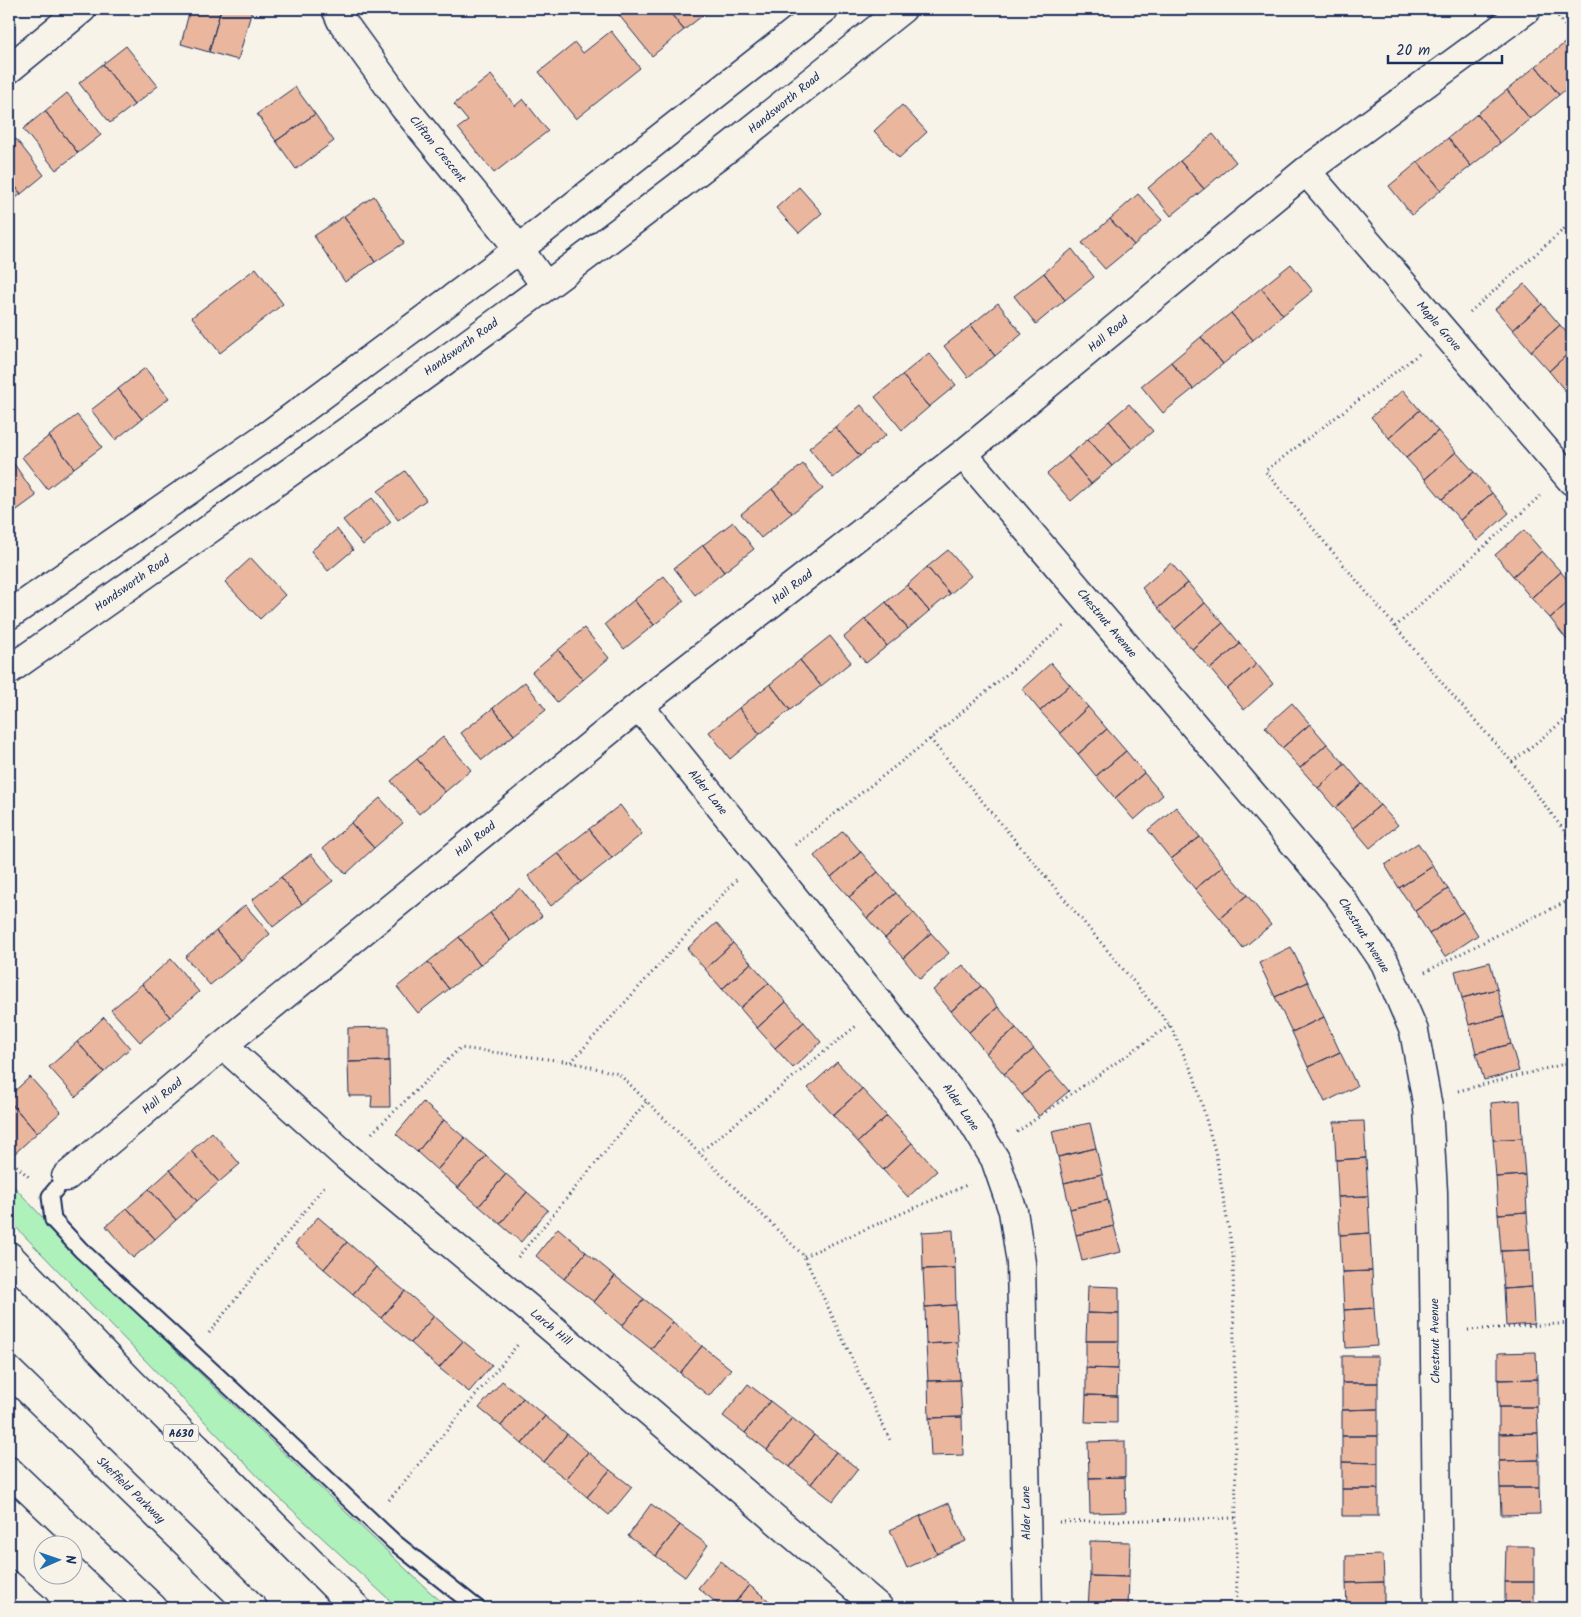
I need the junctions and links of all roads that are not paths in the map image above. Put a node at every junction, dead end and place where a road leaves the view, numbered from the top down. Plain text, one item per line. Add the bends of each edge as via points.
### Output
1 (82, 9) edge
2 (336, 9) edge
3 (824, 9) edge
4 (902, 9) edge
5 (1527, 9) edge
6 (9, 69) edge
7 (1306, 171) junction
8 (519, 249) junction
9 (546, 285) junction
10 (963, 454) junction
11 (1569, 477) edge
12 (9, 614) edge
13 (9, 670) edge
14 (638, 706) junction
15 (223, 1045) junction
16 (66, 1177) joint
17 (9, 1256) edge
18 (9, 1371) edge
19 (9, 1470) edge
20 (9, 1586) edge
21 (35, 1608) edge
22 (153, 1608) edge
23 (254, 1608) edge
24 (356, 1608) edge
25 (476, 1608) edge
26 (879, 1608) edge
27 (1028, 1608) edge
28 (1438, 1608) edge

1 - 6 main road
2 - 8 main road, Clifton Crescent via 404,107
3 - 8 main road
4 - 9 main road, Handsworth Road via 731,145
5 - 7 main road, Hall Road
7 - 10 main road, Hall Road
7 - 11 main road, Maple Grove
8 - 9 main road, Clifton Crescent
8 - 12 main road via 271,433
9 - 13 main road, Handsworth Road
10 - 14 main road, Hall Road
10 - 28 main road, Chestnut Avenue via 1340,896 1385,963 1414,1031 1428,1108 1433,1192
14 - 15 main road, Hall Road
14 - 27 main road, Alder Lane via 964,1108 995,1161 1013,1211 1021,1262
15 - 16 main road, Hall Road
15 - 26 main road, Larch Hill via 347,1157
16 - 25 lane via 50,1196 53,1220 81,1250 394,1542
17 - 24 main road, A630
18 - 23 main road, Sheffield Parkway
19 - 22 main road
20 - 21 main road

